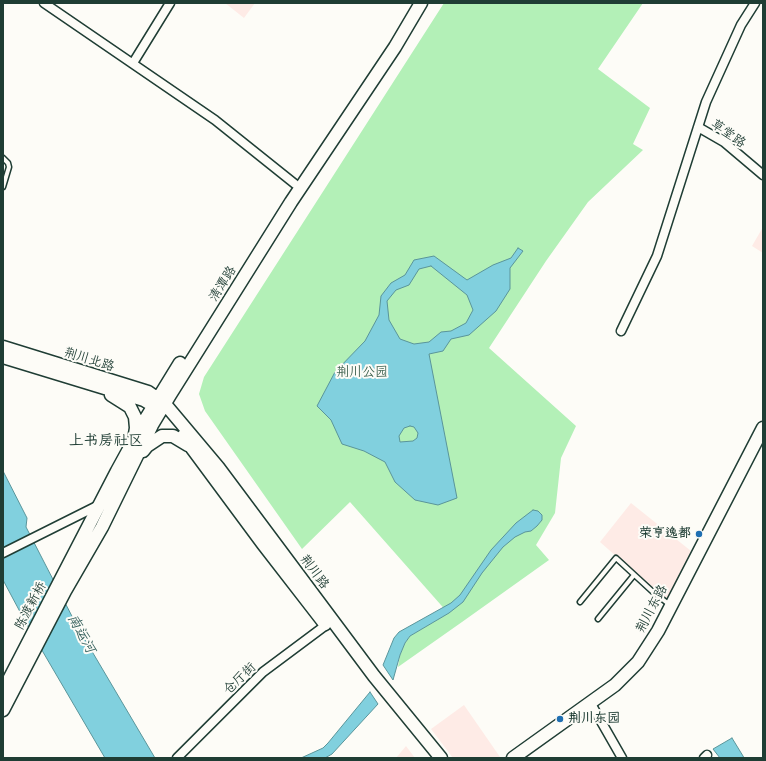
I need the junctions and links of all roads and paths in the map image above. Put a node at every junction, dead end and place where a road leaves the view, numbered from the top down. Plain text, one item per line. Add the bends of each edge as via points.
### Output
1 (44, 3) edge
2 (170, 3) edge
3 (413, 3) edge
4 (421, 3) edge
5 (754, 3) edge
6 (133, 64) junction
7 (698, 128) junction
8 (3, 158) edge
9 (763, 175) edge
10 (295, 184) junction
11 (3, 187) edge
12 (620, 331) dead end
13 (3, 348) edge
14 (3, 357) edge
15 (181, 377) junction
16 (92, 384) junction
17 (159, 404) junction
18 (763, 428) edge
19 (133, 442) junction
20 (195, 446) junction
21 (135, 460) junction
22 (99, 505) junction
23 (3, 553) edge
24 (634, 575) junction
25 (63, 586) junction
26 (580, 602) dead end
27 (671, 606) junction
28 (598, 619) dead end
29 (326, 625) junction
30 (29, 650) junction
31 (3, 691) edge
32 (590, 702) junction
33 (3, 710) edge
34 (177, 758) edge
35 (432, 758) edge
36 (441, 758) edge
37 (513, 758) edge
38 (622, 758) edge

1 - 6 street
2 - 6 street
3 - 10 main road, 清潭路 via 390,43
4 - 15 main road, 清潭路
5 - 7 street via 741,25 706,102
6 - 10 street via 215,120
7 - 9 street, 草堂路 via 724,142
7 - 12 street via 657,256
8 - 11 lane via 9,167
10 - 17 main road, 清潭路
13 - 17 main road, 荆川北路 via 148,392
14 - 16 main road, 荆川北路
15 - 17 main road, 清潭路
15 - 20 main road via 176,399
16 - 17 main road, 荆川北路
16 - 19 main road via 118,398 130,408 135,417 136,428
17 - 19 main road, 清潭路
17 - 20 main road, 荆川路
17 - 21 main road, 清潭路
18 - 27 main road, 荆川东路
19 - 22 main road, 清潭路
20 - 21 main road via 173,436 162,436 147,446
20 - 29 main road, 荆川路 via 263,544
20 - 36 main road, 荆川路 via 218,467 374,676
21 - 25 main road, 清潭路 via 102,527
22 - 23 street
22 - 25 main road, 清潭路
24 - 26 lane via 616,558
24 - 27 lane
24 - 28 lane
25 - 30 main road, 陈渡新桥
27 - 32 main road, 荆川东路 via 638,662 615,685
29 - 34 street, 仓厅街 via 263,672
29 - 35 main road, 荆川路
30 - 31 main road
30 - 33 main road
32 - 37 main road, 荆川东路
32 - 38 street

